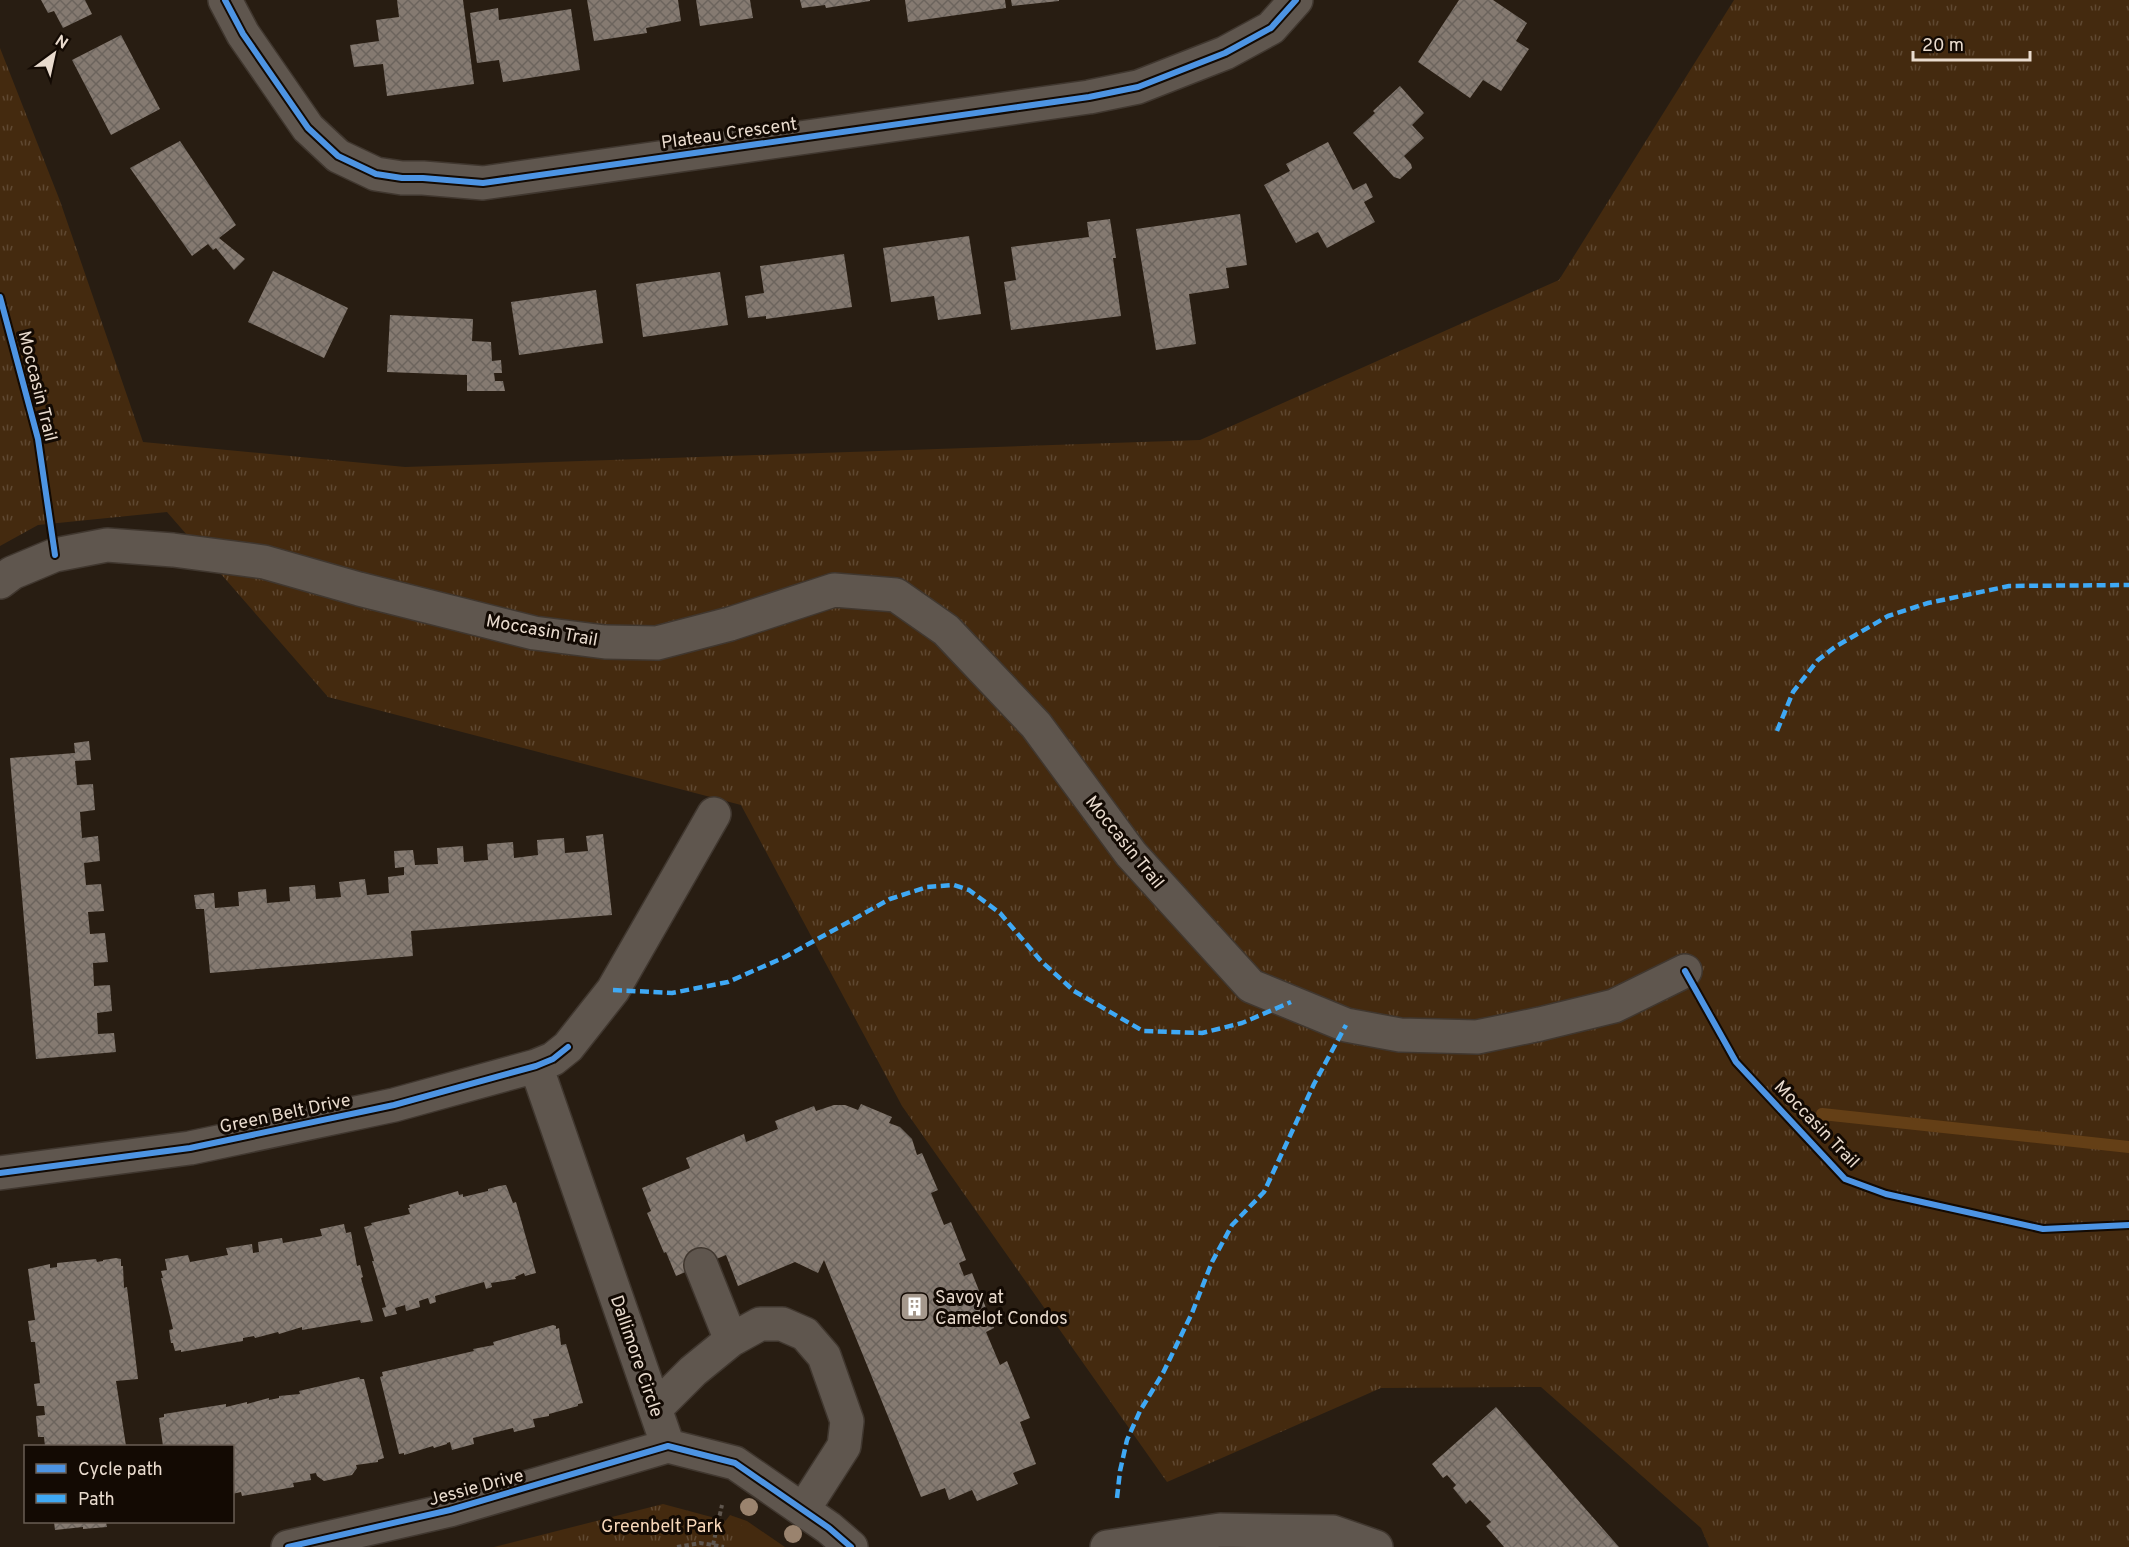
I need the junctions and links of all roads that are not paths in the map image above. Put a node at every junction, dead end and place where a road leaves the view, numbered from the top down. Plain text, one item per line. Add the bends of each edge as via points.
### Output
1 (225, 0) edge
2 (1296, 0) edge
3 (0, 582) edge
4 (714, 814) dead end
5 (1685, 971) dead end
6 (536, 1066) junction
7 (0, 1173) edge
8 (701, 1265) dead end
9 (731, 1340) junction
10 (655, 1409) junction
11 (668, 1446) junction
12 (803, 1509) junction
13 (288, 1547) edge
14 (851, 1547) edge
15 (1107, 1547) edge
16 (1376, 1547) edge

1 - 2 street, Plateau Crescent via 243,34 308,128 338,156 376,174 483,183 1138,87 1225,54 1271,28
3 - 5 street, Moccasin Trail via 55,555 107,545 173,550 264,562 534,633 605,642 657,643 834,590 896,595 946,630 1036,725 1131,854 1251,986 1347,1025 1400,1035 1477,1037 1614,1006
4 - 6 street, Green Belt Drive via 613,990 568,1047
6 - 7 street, Green Belt Drive via 394,1105 190,1148
6 - 10 street, Dallimore Circle
8 - 9 street
9 - 10 street
9 - 12 street via 760,1324 783,1324 805,1334 824,1356 847,1421 844,1446
10 - 11 street, Dallimore Circle
11 - 12 street via 735,1463
11 - 13 street, Jessie Drive via 450,1510
12 - 14 street
15 - 16 street via 1220,1530 1333,1532

